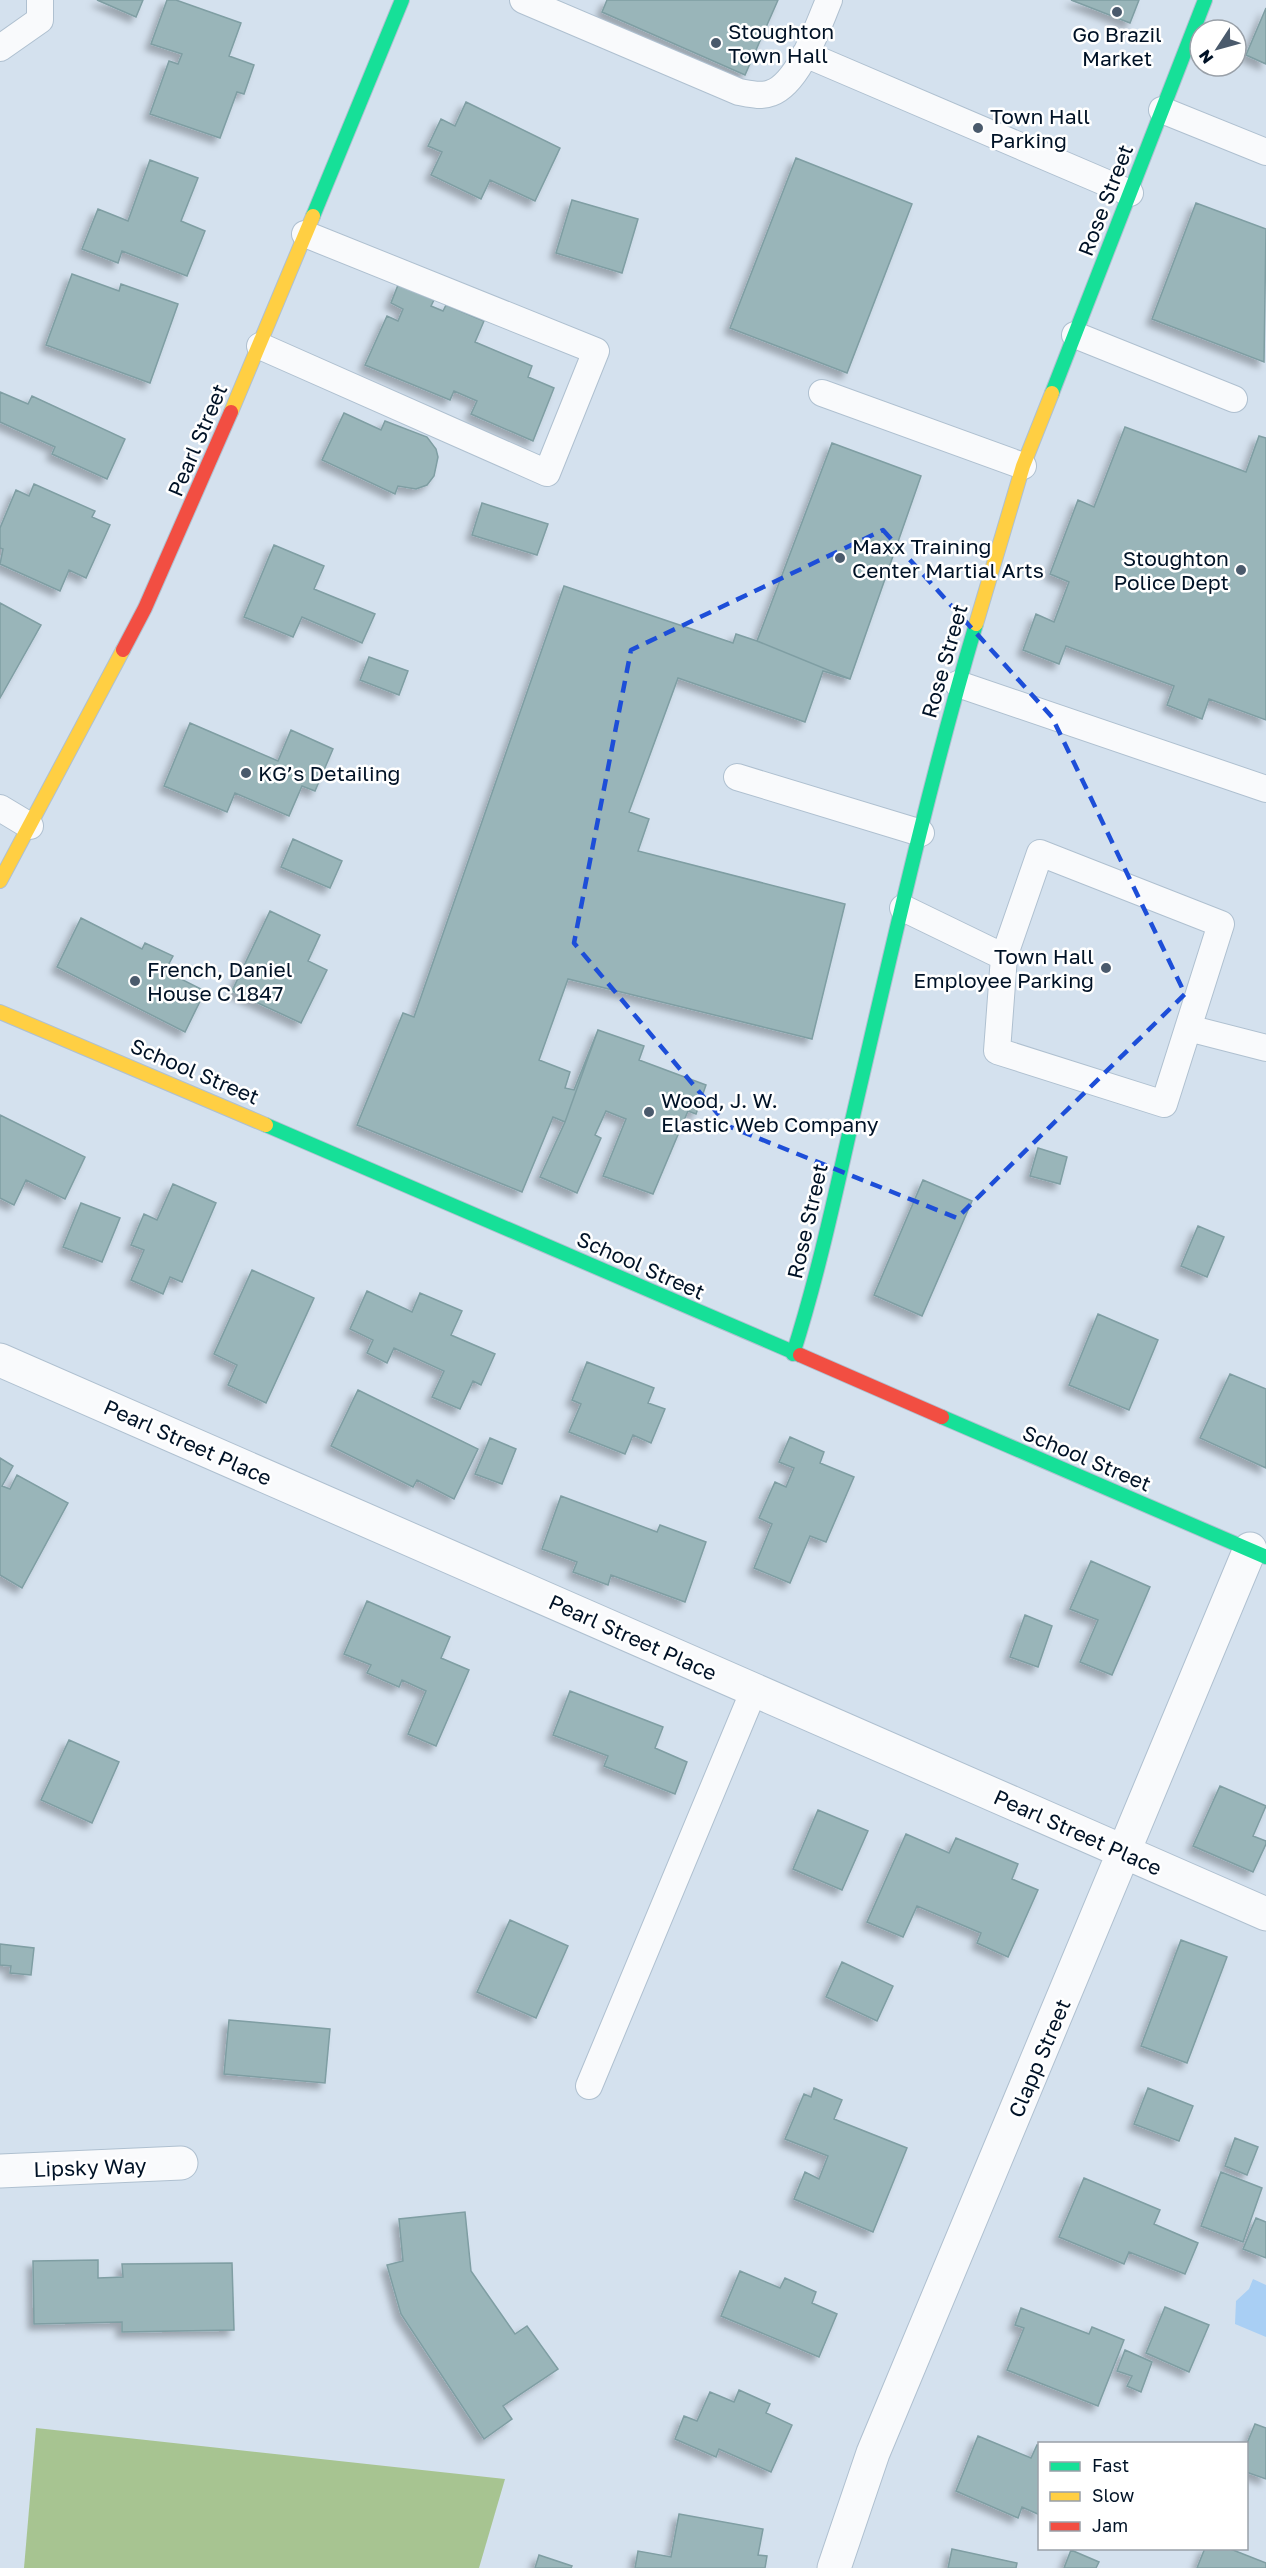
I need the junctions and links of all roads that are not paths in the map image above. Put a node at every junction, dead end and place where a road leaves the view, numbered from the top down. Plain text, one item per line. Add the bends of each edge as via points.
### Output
1 (40, 0) edge
2 (402, 0) edge
3 (523, 0) edge
4 (829, 0) edge
5 (1205, 0) edge
6 (0, 48) edge
7 (805, 54) junction
8 (1162, 110) junction
9 (1266, 152) edge
10 (1130, 193) junction
11 (305, 234) junction
12 (1075, 335) junction
13 (260, 346) junction
14 (822, 393) dead end
15 (1234, 399) dead end
16 (1023, 466) junction
17 (958, 684) junction
18 (736, 777) dead end
19 (1266, 789) edge
20 (0, 808) edge
21 (30, 826) junction
22 (921, 833) junction
23 (0, 881) edge
24 (903, 908) junction
25 (1004, 957) junction
26 (0, 1012) edge
27 (1188, 1028) junction
28 (1266, 1048) edge
29 (792, 1354) junction
30 (0, 1360) edge
31 (1258, 1553) edge
32 (754, 1690) junction
33 (1125, 1852) junction
34 (1266, 1914) edge
35 (589, 2086) dead end
36 (181, 2163) dead end
37 (0, 2171) edge
38 (834, 2568) edge

1 - 6 lane via 40,20
2 - 11 street, Pearl Street
3 - 7 lane via 739,92 773,93 791,77
4 - 7 lane
5 - 8 street, Rose Street
7 - 10 lane
8 - 9 lane
8 - 10 street, Rose Street
10 - 12 street, Rose Street
11 - 13 street, Pearl Street
11 - 13 lane via 596,351 547,473
12 - 15 lane
12 - 16 street, Rose Street
13 - 21 street, Pearl Street via 145,608
14 - 16 lane
16 - 17 street, Rose Street
17 - 19 lane
17 - 22 street, Rose Street
18 - 22 lane
20 - 21 lane
21 - 23 street, Pearl Street
22 - 24 street, Rose Street
24 - 25 lane
24 - 29 street, Rose Street via 811,1298
25 - 27 lane via 997,1051 1164,1104
25 - 27 lane via 1040,853 1221,924
26 - 29 street, School Street
27 - 28 lane
29 - 31 street, School Street
30 - 32 street, Pearl Street Place
31 - 33 street, Clapp Street
32 - 33 street, Pearl Street Place
32 - 35 lane
33 - 34 street, Pearl Street Place
33 - 38 street, Clapp Street via 873,2453
36 - 37 street, Lipsky Way

